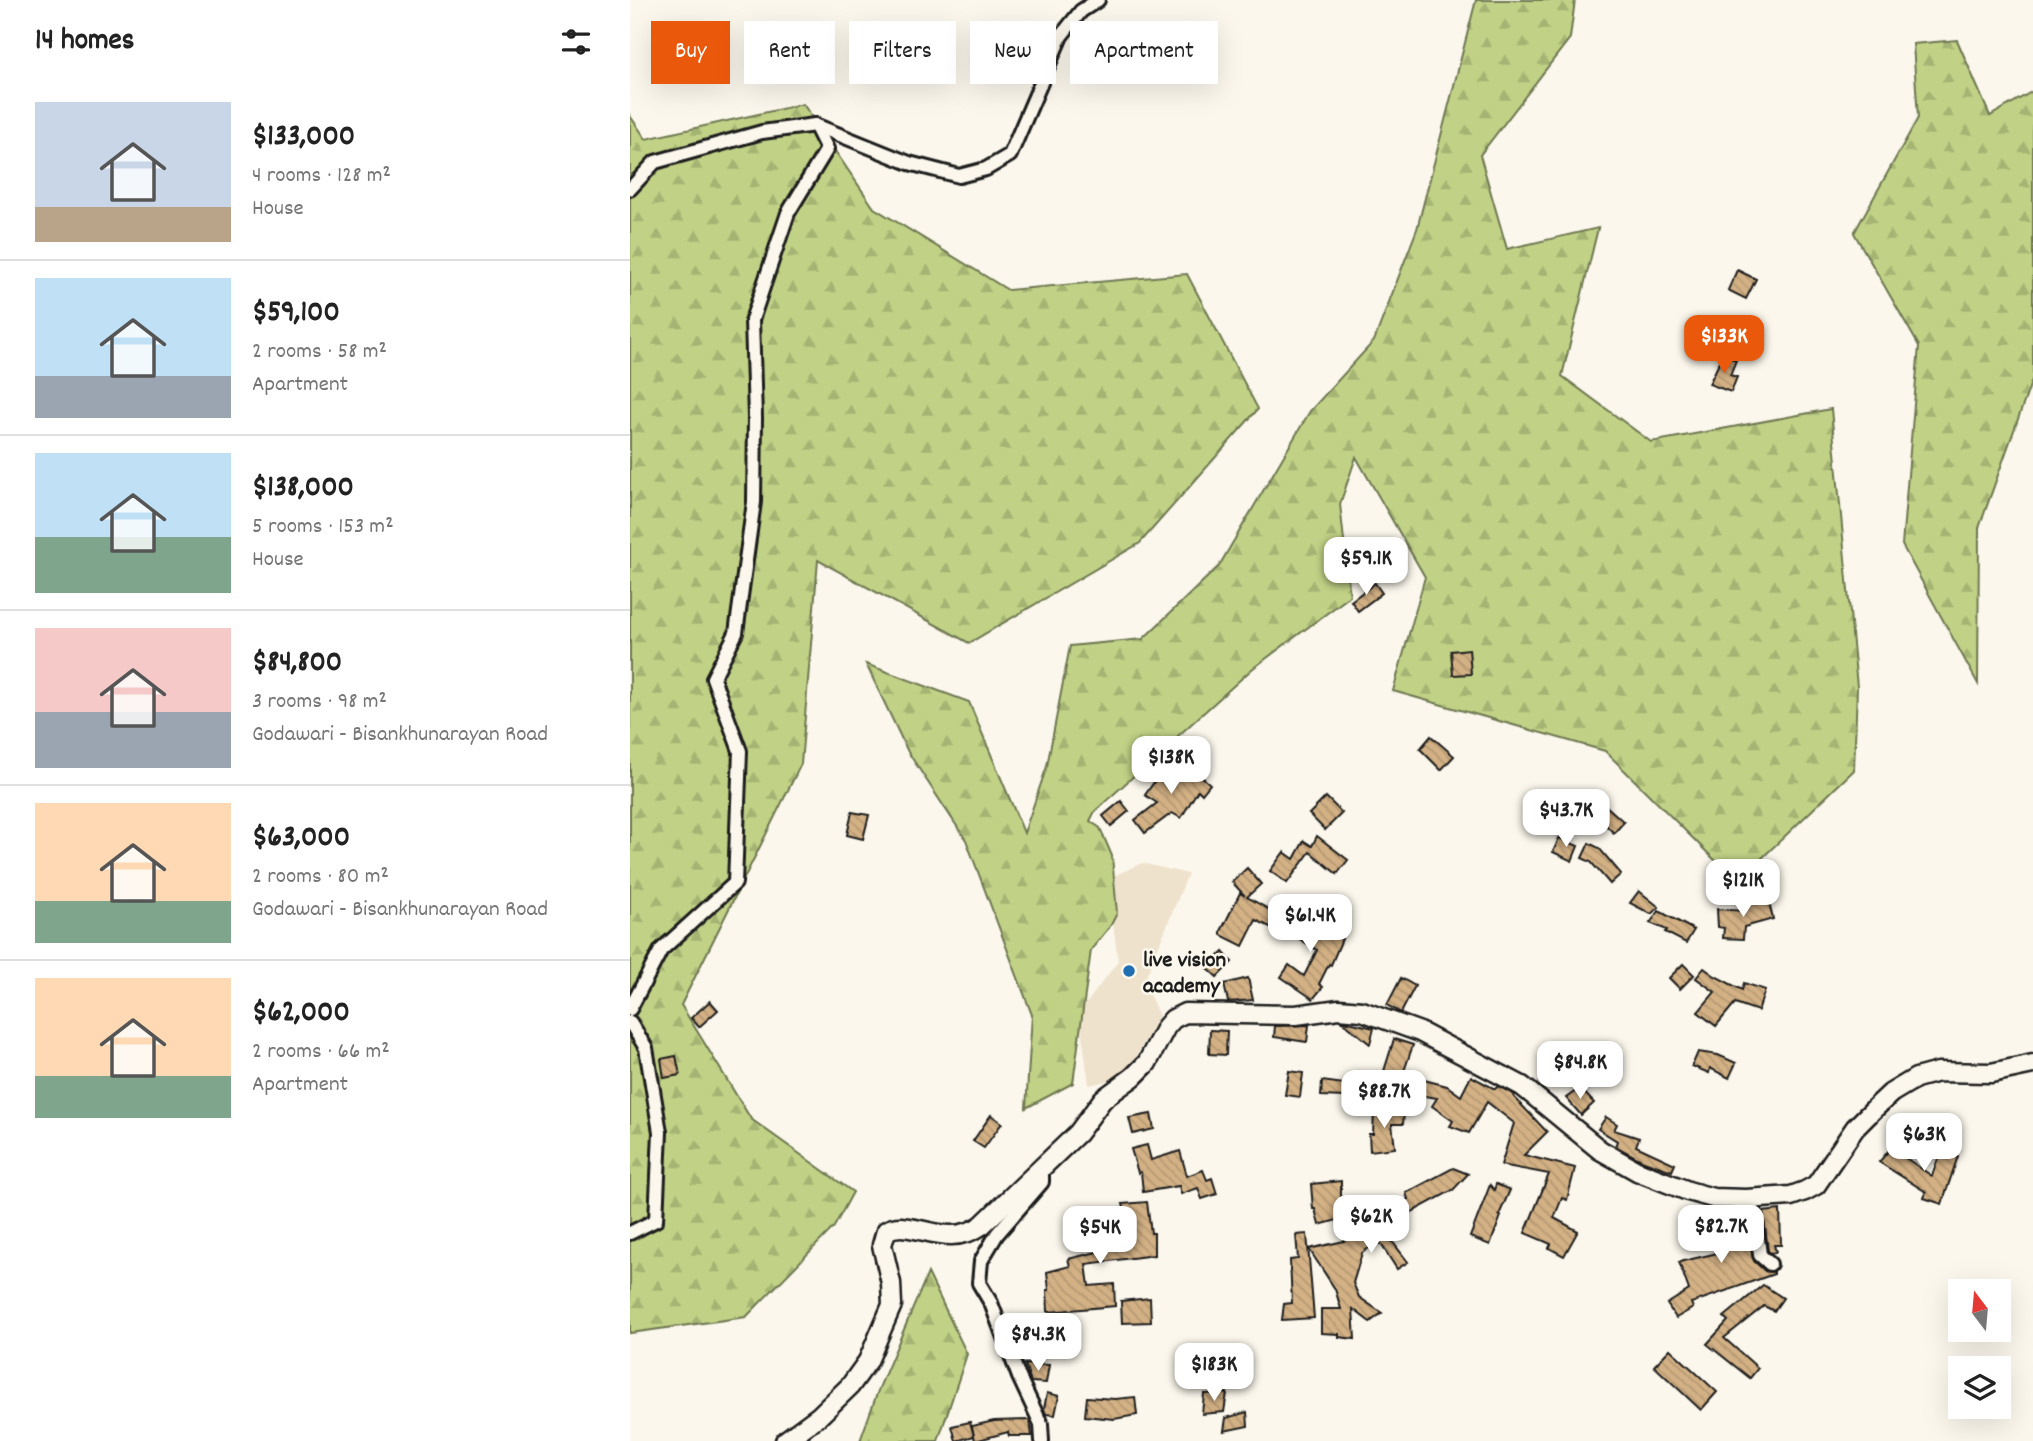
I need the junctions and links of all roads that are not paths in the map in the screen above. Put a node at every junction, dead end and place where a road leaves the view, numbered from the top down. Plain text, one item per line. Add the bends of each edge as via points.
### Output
1 (1098, 0) edge
2 (815, 125) junction
3 (630, 189) edge
4 (630, 1009) edge
5 (630, 1022) edge
6 (2033, 1064) edge
7 (1042, 1169) junction
8 (1746, 1199) junction
9 (630, 1233) edge
10 (1770, 1264) dead end
11 (785, 1441) edge
12 (1042, 1441) edge

1 - 2 street via 1081,11 1060,36 1010,155 986,169 960,176 909,163
2 - 3 street via 762,132 655,162
2 - 4 street via 827,149 788,213 752,320 754,502 736,633 713,678 740,751 735,883 661,950
5 - 9 street via 646,1048 660,1132 656,1220
6 - 8 street via 1991,1073 1938,1072 1916,1079 1891,1093 1855,1128 1816,1185 1791,1196
7 - 8 street via 1103,1099 1147,1063 1166,1027 1178,1016 1213,1012 1296,1015 1339,1009 1362,1011 1420,1032 1522,1086 1600,1150 1637,1171 1713,1198
7 - 11 street via 972,1233 942,1236 897,1227 886,1231 882,1245 892,1305 869,1361 827,1409
7 - 12 street via 1042,1182 997,1234 981,1261 979,1283 1041,1424
8 - 10 street via 1755,1214 1760,1255

